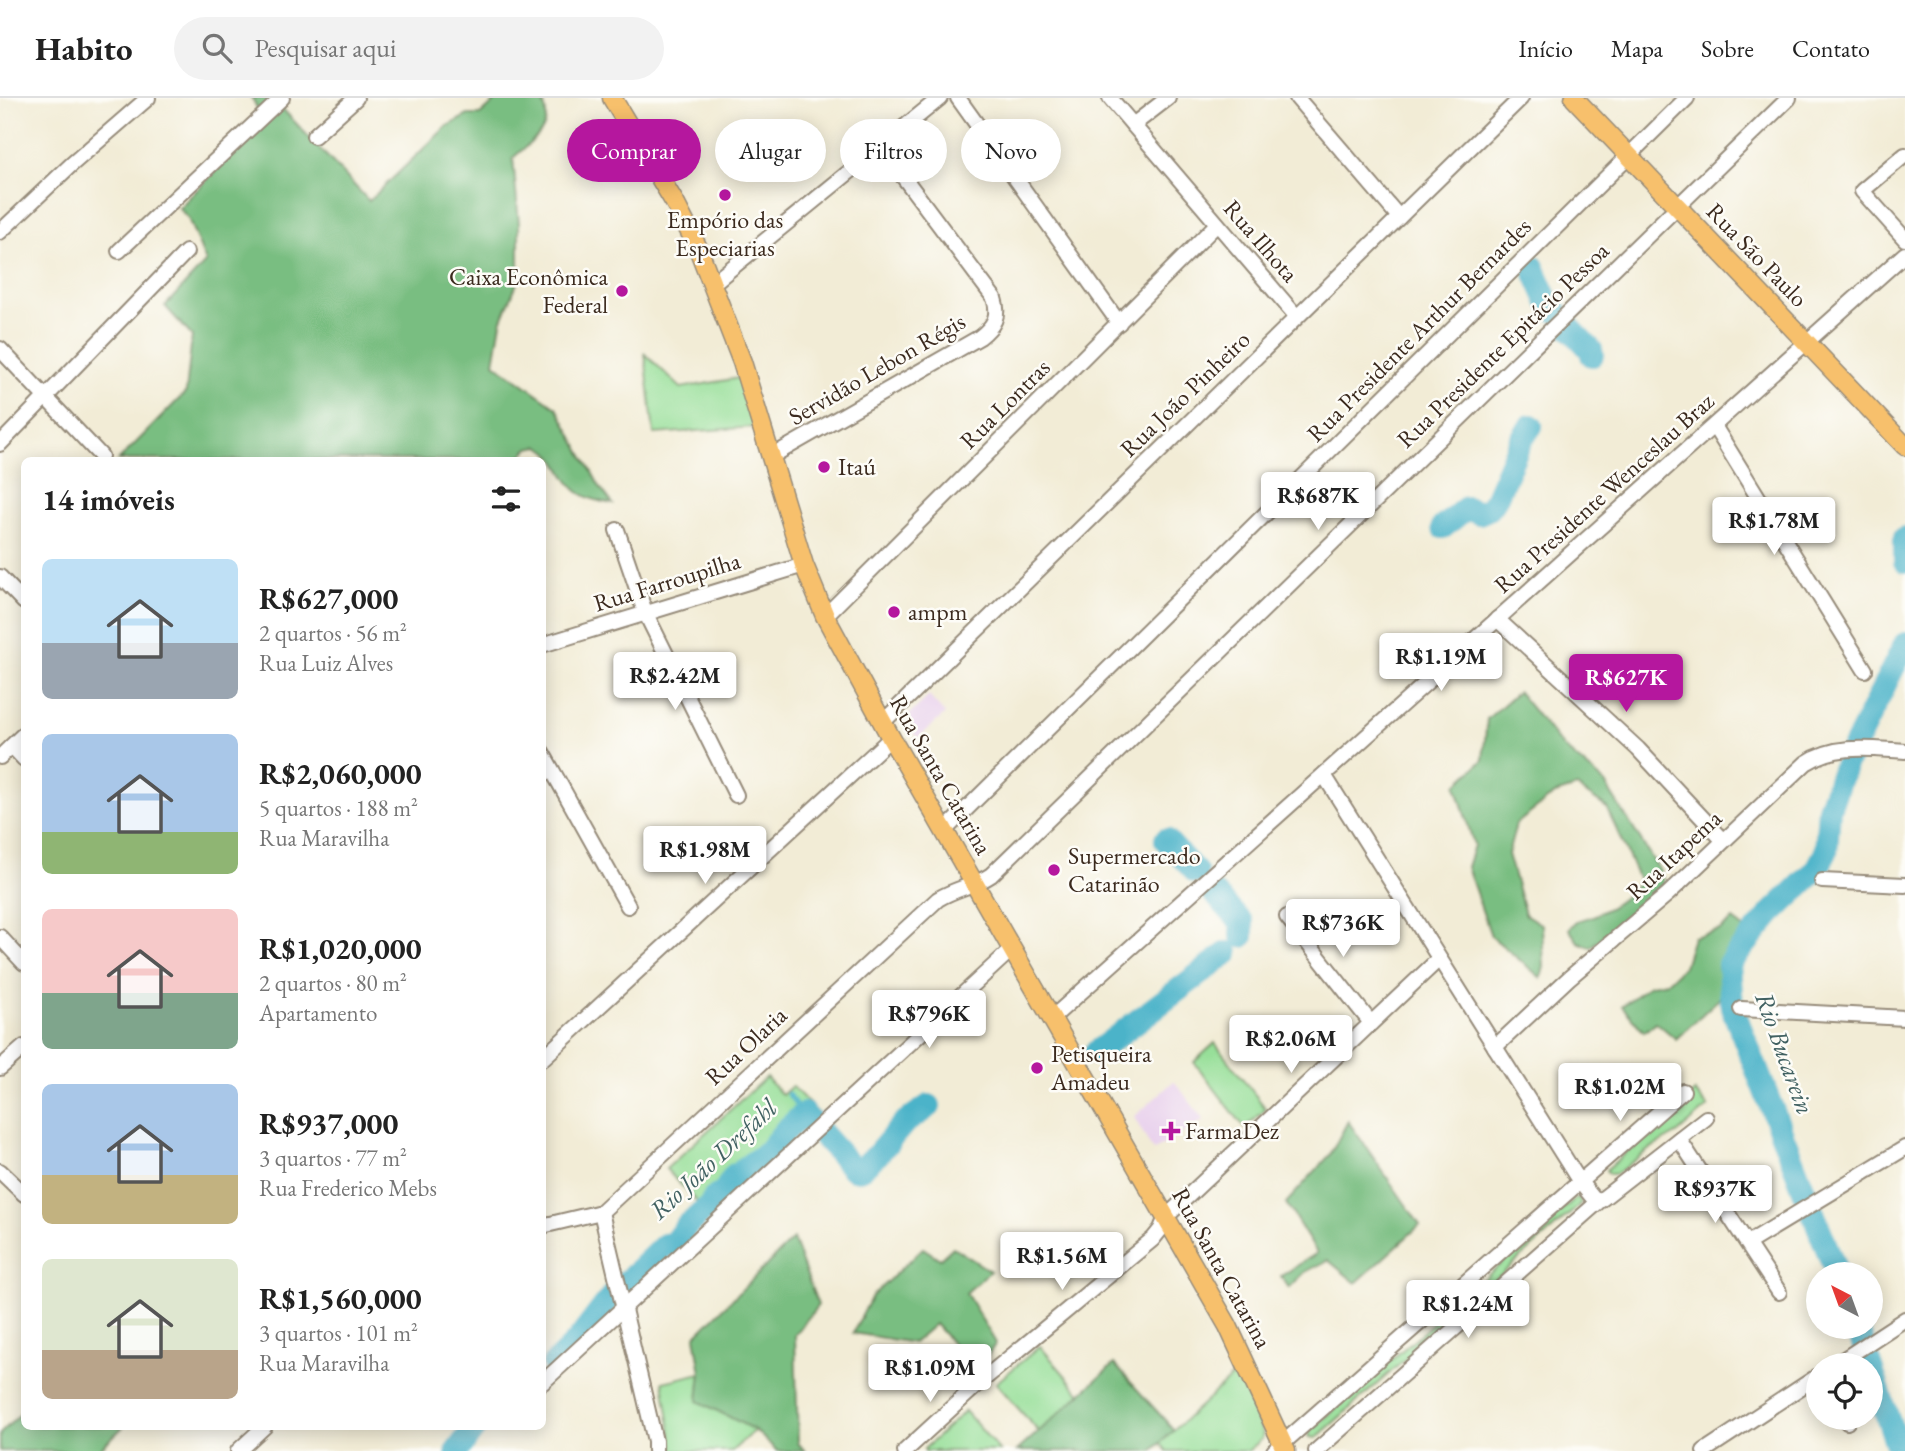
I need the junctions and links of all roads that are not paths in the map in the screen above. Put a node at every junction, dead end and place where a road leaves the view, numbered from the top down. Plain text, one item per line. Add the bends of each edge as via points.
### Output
1 (148, 98) edge
2 (282, 98) edge
3 (356, 98) edge
4 (612, 98) edge
5 (940, 98) edge
6 (958, 98) edge
7 (1110, 98) edge
8 (1168, 98) edge
9 (1297, 98) edge
10 (1521, 98) edge
11 (1574, 98) edge
12 (1687, 98) edge
13 (1789, 98) edge
14 (915, 119) edge
15 (1133, 125) junction
16 (314, 136) dead end
17 (1629, 155) junction
18 (1905, 155) edge
19 (840, 180) edge
20 (907, 182) edge
21 (1678, 207) junction
22 (1399, 217) junction
23 (1217, 224) junction
24 (0, 232) edge
25 (1905, 239) edge
26 (119, 251) dead end
27 (186, 252) dead end
28 (1905, 254) edge
29 (712, 284) junction
30 (1297, 317) junction
31 (1119, 323) junction
32 (1807, 342) junction
33 (0, 349) edge
34 (46, 397) junction
35 (1714, 426) junction
36 (0, 444) edge
37 (1905, 446) edge
38 (101, 456) dead end
39 (772, 456) junction
40 (617, 530) dead end
41 (804, 565) junction
42 (0, 577) edge
43 (21, 599) edge
44 (645, 612) junction
45 (825, 616) junction
46 (1497, 620) junction
47 (546, 644) edge
48 (1865, 670) dead end
49 (886, 731) junction
50 (21, 737) edge
51 (12, 746) junction
52 (1905, 751) edge
53 (21, 756) edge
54 (0, 757) edge
55 (546, 758) edge
56 (1324, 775) junction
57 (736, 795) dead end
58 (944, 831) junction
59 (1723, 840) junction
60 (1822, 881) dead end
61 (974, 883) junction
62 (1905, 885) edge
63 (628, 906) dead end
64 (1287, 916) dead end
65 (0, 937) edge
66 (1012, 949) junction
67 (1439, 959) junction
68 (21, 960) edge
69 (1741, 1009) dead end
70 (1052, 1018) junction
71 (1905, 1018) edge
72 (1371, 1023) junction
73 (1495, 1047) junction
74 (21, 1050) edge
75 (546, 1055) edge
76 (0, 1068) edge
77 (1683, 1091) dead end
78 (1706, 1118) dead end
79 (1679, 1139) junction
80 (1905, 1147) edge
81 (0, 1171) edge
82 (1580, 1182) junction
83 (21, 1191) edge
84 (1597, 1203) junction
85 (601, 1212) junction
86 (1166, 1217) junction
87 (546, 1225) edge
88 (1748, 1243) junction
89 (1779, 1292) dead end
90 (621, 1294) junction
91 (1905, 1319) edge
92 (1853, 1353) edge
93 (546, 1378) edge
94 (1806, 1384) edge
95 (261, 1430) edge
96 (1281, 1448) edge
97 (238, 1451) edge
98 (655, 1451) edge
99 (905, 1451) edge
100 (1316, 1451) edge
101 (1704, 1451) edge

1 - 24 street
2 - 26 street
3 - 16 street
4 - 29 main road, Rua Santa Catarina via 685,220
5 - 14 street
6 - 31 street
7 - 15 street, Rua Ilhota
8 - 15 street
9 - 22 street
10 - 22 street, Rua João Pinheiro
11 - 17 main road, Rua São Paulo
12 - 17 street, Rua Presidente Arthur Bernardes
13 - 21 street, Rua Presidente Epitácio Pessoa
15 - 23 street, Rua Ilhota
17 - 21 main road, Rua São Paulo
17 - 58 street, Rua Presidente Arthur Bernardes
18 - 25 street via 1862,191
19 - 29 street
20 - 39 street, Servidão Lebon Régis via 995,298 995,323 980,337
21 - 32 main road, Rua São Paulo
21 - 61 street, Rua Presidente Epitácio Pessoa via 991,875
22 - 30 street, Rua João Pinheiro
23 - 30 street, Rua Ilhota
23 - 31 street, Rua Lontras
27 - 34 street
28 - 32 street, Rua Presidente Wenceslau Braz
29 - 39 main road, Rua Santa Catarina
30 - 49 street, Rua João Pinheiro
31 - 45 street, Rua Lontras
32 - 35 street, Rua Presidente Wenceslau Braz
32 - 37 main road, Rua São Paulo
33 - 34 street
34 - 36 street
34 - 38 street
35 - 46 street, Rua Presidente Wenceslau Braz
35 - 48 street
39 - 41 main road, Rua Santa Catarina
40 - 44 street
41 - 44 street, Rua Farroupilha
41 - 45 main road, Rua Santa Catarina
42 - 43 street
44 - 47 street, Rua Farroupilha
44 - 57 street
45 - 49 main road, Rua Santa Catarina
46 - 56 street, Rua Presidente Wenceslau Braz
46 - 59 street via 1638,749
49 - 58 main road, Rua Santa Catarina
49 - 75 street, Rua João Pinheiro
50 - 51 street
51 - 53 street
51 - 54 street
52 - 59 street, Rua Itapema via 1841,749 1816,757
55 - 63 street
56 - 67 street
56 - 70 street, Rua Presidente Wenceslau Braz
58 - 61 main road, Rua Santa Catarina
59 - 73 street, Rua Itapema
60 - 62 street
61 - 66 main road, Rua Santa Catarina
61 - 85 street, Rua Olaria via 938,899
64 - 72 street
65 - 68 street
66 - 70 main road, Rua Santa Catarina
66 - 90 street via 817,1129
67 - 72 street
67 - 73 street
69 - 71 street
70 - 86 main road, Rua Santa Catarina
72 - 86 street
73 - 82 street
74 - 76 street
77 - 82 street
78 - 79 street
79 - 84 street
79 - 88 street
80 - 88 street
81 - 83 street
82 - 84 street
82 - 96 street
84 - 100 street
85 - 87 street, Rua Olaria
85 - 90 street
86 - 96 main road, Rua Santa Catarina via 1228,1326
86 - 99 street via 1153,1238
88 - 89 street
90 - 93 street
90 - 98 street
91 - 92 street
94 - 101 street
95 - 97 street

